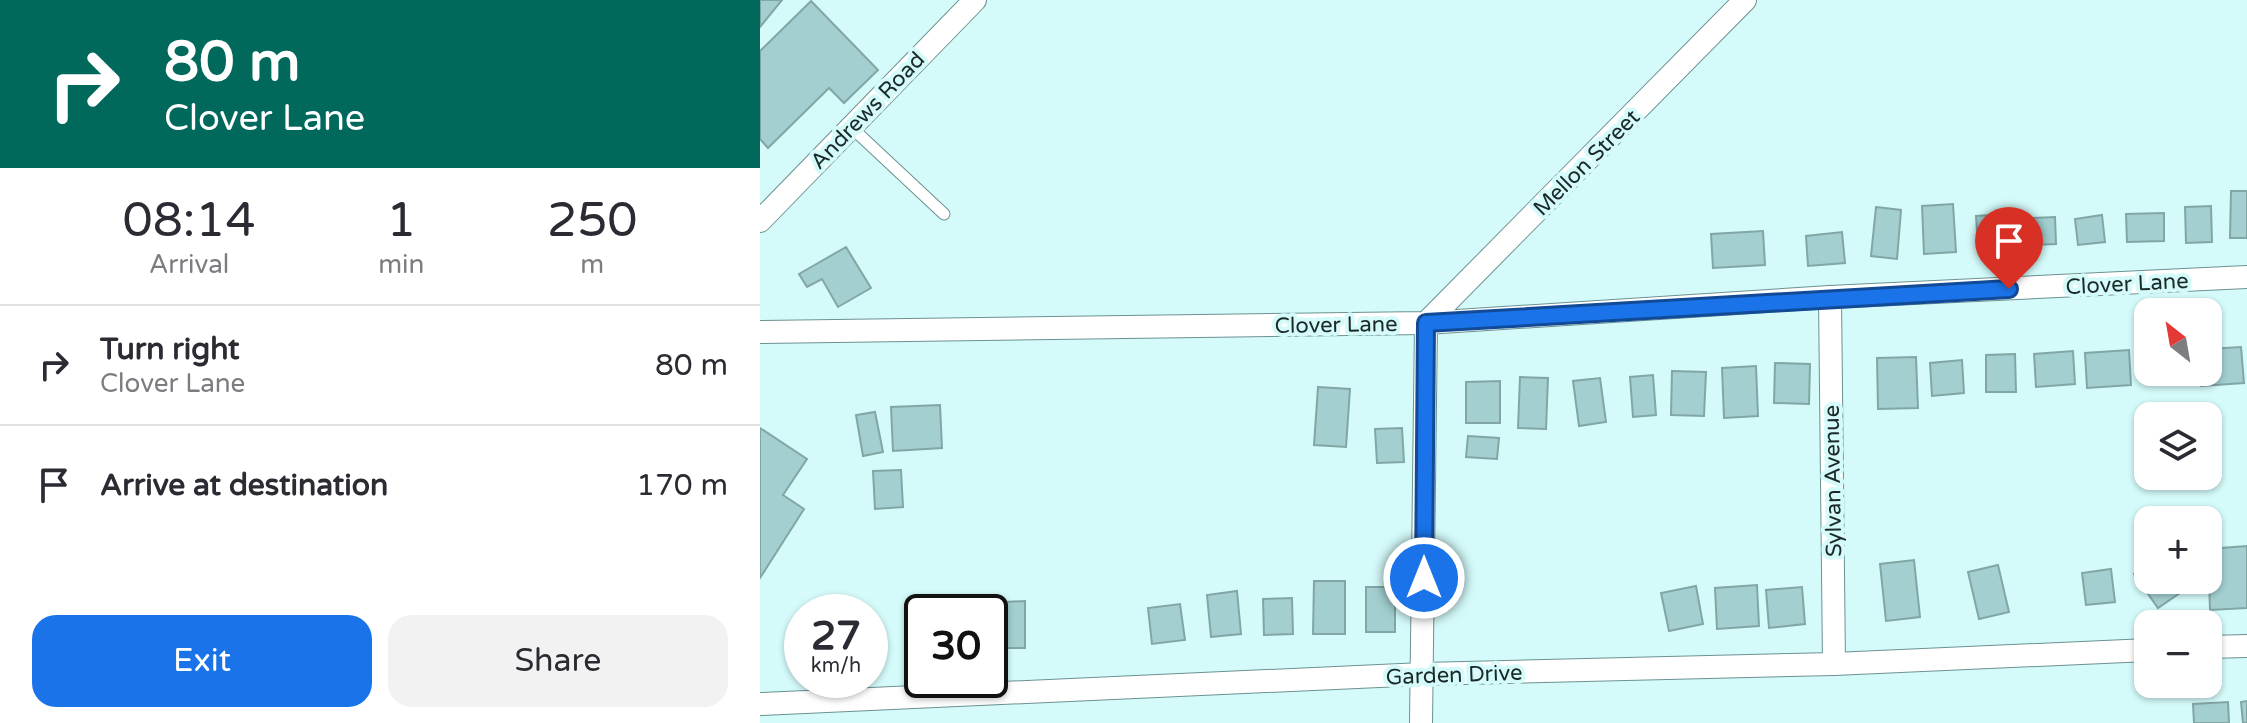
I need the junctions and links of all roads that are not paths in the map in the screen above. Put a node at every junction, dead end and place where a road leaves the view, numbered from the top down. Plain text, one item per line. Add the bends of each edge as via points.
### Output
1 (975, 0) edge
2 (1745, 0) edge
3 (851, 127) junction
4 (944, 214) dead end
5 (760, 221) edge
6 (2247, 277) edge
7 (1830, 297) junction
8 (1426, 323) junction
9 (760, 332) edge
10 (2247, 646) edge
11 (2222, 647) edge
12 (2134, 651) edge
13 (1834, 664) junction
14 (1423, 674) junction
15 (760, 704) edge
16 (1421, 723) edge

1 - 3 street, Andrews Road
2 - 8 street, Mellon Street
3 - 4 lane
3 - 5 street, Andrews Road
6 - 7 street, Clover Lane
7 - 8 street, Clover Lane
7 - 13 street, Sylvan Avenue
8 - 9 street, Clover Lane
8 - 14 street
10 - 11 street
12 - 13 street, Garden Drive
13 - 14 street, Garden Drive
14 - 15 street, Garden Drive
14 - 16 street

